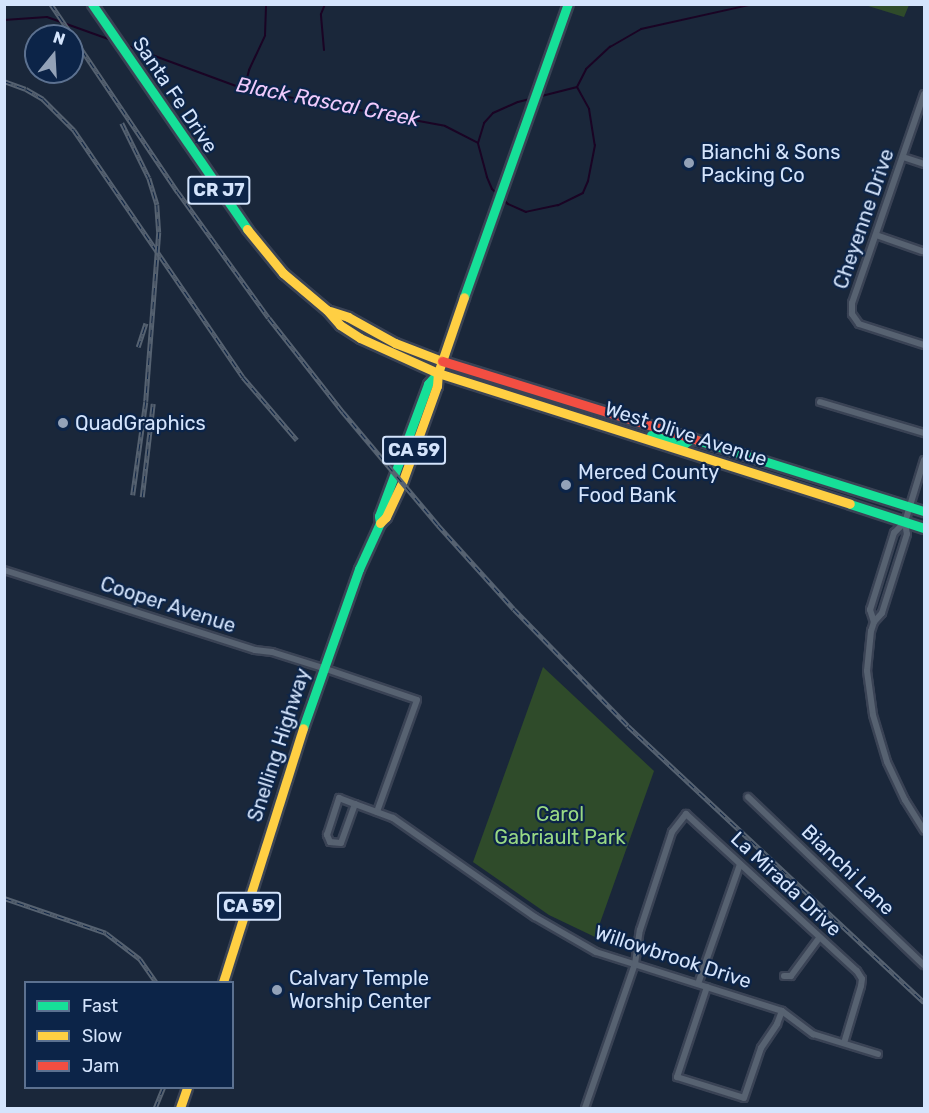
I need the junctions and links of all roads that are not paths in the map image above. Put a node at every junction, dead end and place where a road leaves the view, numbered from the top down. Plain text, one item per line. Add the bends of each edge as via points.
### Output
1 (92, 4) edge
2 (568, 4) edge
3 (924, 94) edge
4 (903, 157) junction
5 (924, 164) edge
6 (876, 235) junction
7 (922, 251) dead end
8 (327, 310) junction
9 (924, 345) edge
10 (442, 361) junction
11 (438, 374) junction
12 (820, 402) dead end
13 (924, 433) edge
14 (640, 438) junction
15 (692, 438) junction
16 (924, 460) edge
17 (910, 506) junction
18 (924, 511) edge
19 (905, 522) junction
20 (924, 528) edge
21 (4, 570) edge
22 (874, 622) junction
23 (324, 668) junction
24 (748, 797) dead end
25 (355, 804) junction
26 (377, 812) junction
27 (924, 831) edge
28 (740, 864) junction
29 (819, 938) junction
30 (635, 964) junction
31 (924, 965) edge
32 (784, 976) dead end
33 (223, 981) edge
34 (698, 984) junction
35 (707, 987) junction
36 (782, 1011) junction
37 (844, 1044) junction
38 (878, 1054) dead end
39 (187, 1089) edge
40 (180, 1108) edge
41 (585, 1108) edge

1 - 8 main road, Santa Fe Drive / CR J7 via 253,238 283,273
2 - 10 main road, CA 59
3 - 4 street, Cheyenne Drive
4 - 5 street
4 - 6 street, Cheyenne Drive
6 - 7 street
6 - 9 street, Cheyenne Drive via 854,296 852,314 859,324 870,329
8 - 10 main road, Santa Fe Drive / CR J7
8 - 11 main road, Santa Fe Drive / CR J7 via 340,325 368,343
10 - 11 main road, Snelling Highway / CA 59
10 - 15 main road, West Olive Avenue
11 - 14 main road, West Olive Avenue
11 - 23 main road, Snelling Highway / CA 59 via 428,384
12 - 13 street
14 - 15 main road via 650,435 684,444
14 - 19 main road, West Olive Avenue
15 - 17 main road, West Olive Avenue
16 - 17 street
17 - 18 main road, West Olive Avenue
17 - 19 street
19 - 20 main road, West Olive Avenue
19 - 22 street via 907,534 882,613
19 - 22 street via 894,533 870,610
21 - 23 street, Cooper Avenue
22 - 27 street via 868,651 868,687 877,733 889,767
23 - 26 street via 417,700
23 - 33 main road, Snelling Highway / CA 59
24 - 31 street, Bianchi Lane
25 - 25 street via 339,798 327,835 330,842 341,843
25 - 26 street, Willowbrook Drive
26 - 30 street, Willowbrook Drive via 393,818 557,932 596,952
28 - 29 street, La Mirada Drive
28 - 30 street, La Mirada Drive via 686,814 672,832 640,930
28 - 34 street
29 - 32 street via 791,976
29 - 37 street, La Mirada Drive via 862,980
30 - 34 street, Willowbrook Drive
30 - 41 street
34 - 35 street, Willowbrook Drive
35 - 36 street, Willowbrook Drive
35 - 36 street via 677,1077 744,1098 761,1048
36 - 37 street, Willowbrook Drive via 806,1031
37 - 38 street, Willowbrook Drive
39 - 40 main road

